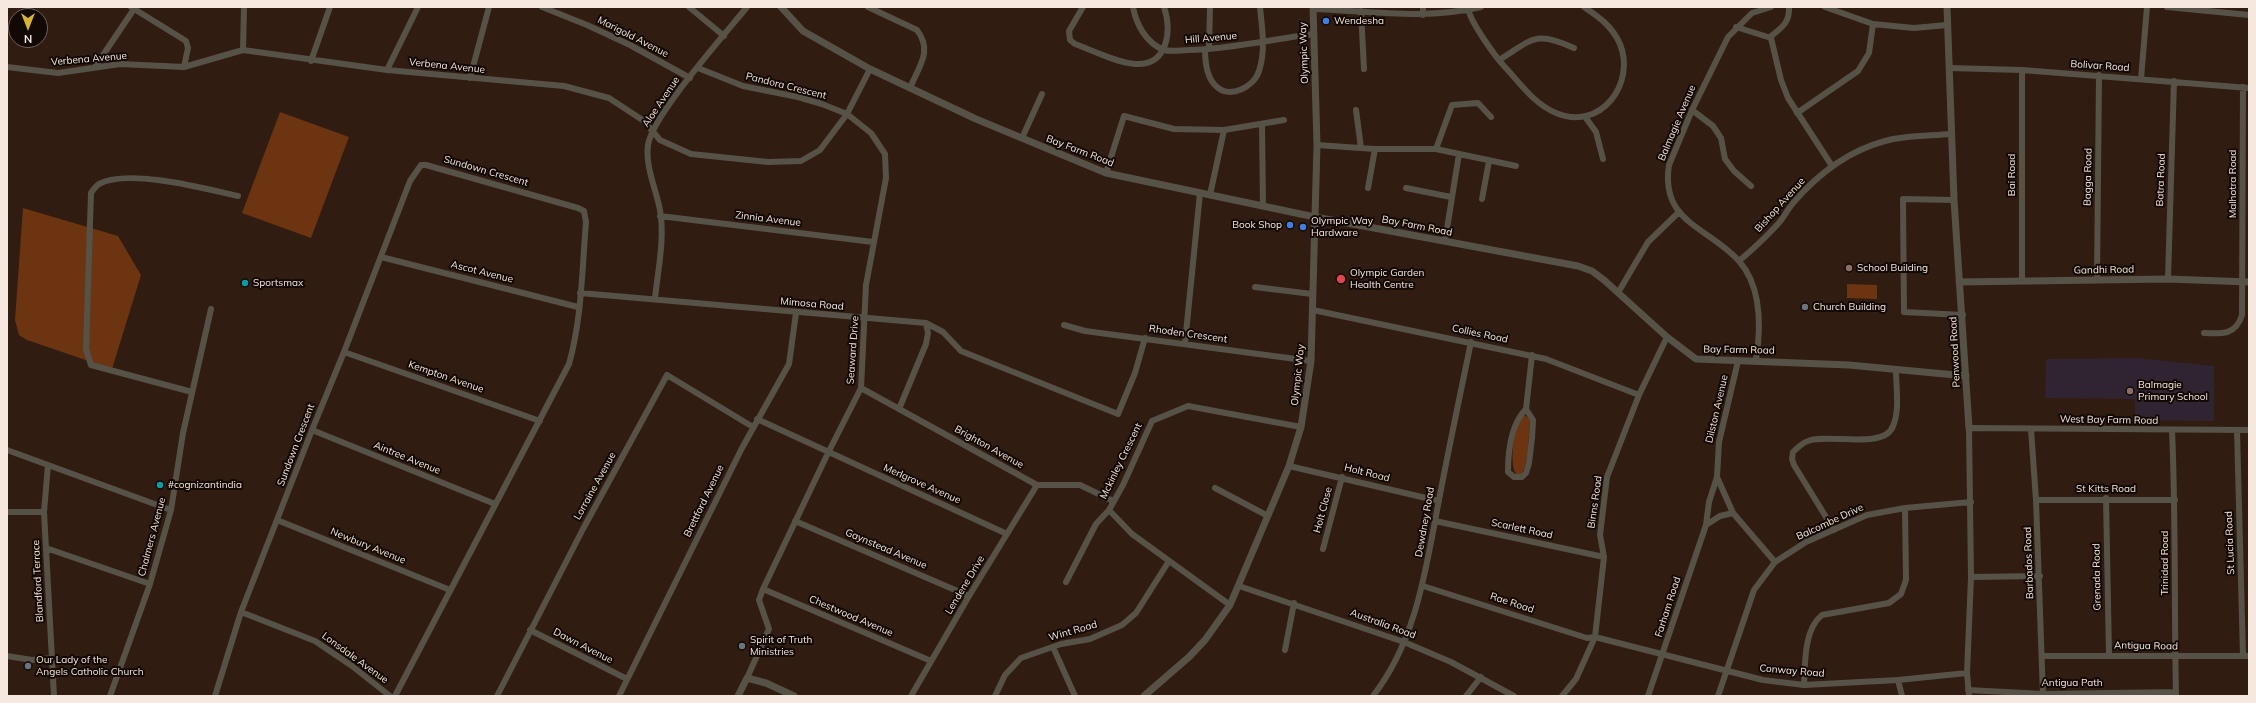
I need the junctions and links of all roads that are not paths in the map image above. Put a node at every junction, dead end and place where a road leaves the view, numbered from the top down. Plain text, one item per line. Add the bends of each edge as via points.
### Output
1 (244, 7) edge
2 (330, 7) edge
3 (418, 7) edge
4 (489, 7) edge
5 (542, 7) edge
6 (689, 7) edge
7 (746, 7) edge
8 (781, 7) edge
9 (868, 7) edge
10 (1083, 7) edge
11 (1133, 7) edge
12 (1164, 7) edge
13 (1210, 7) edge
14 (1260, 7) edge
15 (1423, 7) edge
16 (1481, 7) edge
17 (1584, 7) edge
18 (1771, 7) edge
19 (1789, 7) edge
20 (1825, 7) edge
21 (1947, 7) edge
22 (2147, 7) edge
23 (2167, 7) edge
24 (133, 8) edge
25 (1313, 8) edge
26 (1468, 8) edge
27 (1762, 8) edge
28 (1361, 10) junction
29 (1423, 15) junction
30 (2249, 15) edge
31 (1873, 24) junction
32 (1947, 25) junction
33 (1736, 27) junction
34 (1314, 34) junction
35 (724, 36) junction
36 (1770, 38) junction
37 (1263, 42) junction
38 (1574, 48) dead end
39 (1207, 49) junction
40 (243, 50) junction
41 (1165, 50) junction
42 (1499, 60) junction
43 (311, 61) junction
44 (7, 67) edge
45 (95, 67) junction
46 (184, 67) junction
47 (698, 68) junction
48 (1949, 68) junction
49 (870, 69) junction
50 (1364, 69) dead end
51 (388, 70) junction
52 (2022, 70) junction
53 (2099, 75) junction
54 (470, 78) junction
55 (690, 78) junction
56 (2141, 79) junction
57 (2174, 81) junction
58 (910, 88) junction
59 (2246, 88) edge
60 (1042, 94) dead end
61 (1356, 110) dead end
62 (1692, 110) junction
63 (1797, 113) junction
64 (847, 114) junction
65 (1492, 117) dead end
66 (1586, 118) junction
67 (1284, 120) dead end
68 (1262, 125) junction
69 (652, 130) junction
70 (1224, 130) junction
71 (1951, 134) junction
72 (1022, 138) junction
73 (1317, 146) junction
74 (1361, 148) junction
75 (1436, 148) junction
76 (1375, 149) junction
77 (1459, 154) junction
78 (1603, 159) dead end
79 (1489, 160) junction
80 (1516, 166) dead end
81 (1832, 166) junction
82 (1106, 173) junction
83 (1750, 186) dead end
84 (1368, 188) dead end
85 (1406, 188) dead end
86 (1200, 193) junction
87 (1210, 195) junction
88 (238, 196) dead end
89 (1451, 197) junction
90 (1482, 199) dead end
91 (1954, 200) junction
92 (1263, 206) junction
93 (1679, 212) junction
94 (660, 216) junction
95 (1315, 217) junction
96 (1445, 241) junction
97 (873, 242) junction
98 (381, 257) junction
99 (1739, 261) junction
100 (2168, 279) junction
101 (2097, 280) junction
102 (2022, 281) junction
103 (1959, 282) junction
104 (2246, 282) edge
105 (1255, 287) dead end
106 (1618, 291) junction
107 (580, 293) junction
108 (1312, 294) junction
109 (655, 298) junction
110 (578, 307) junction
111 (211, 309) dead end
112 (1313, 310) junction
113 (796, 313) junction
114 (1963, 315) junction
115 (865, 318) junction
116 (926, 323) junction
117 (1064, 324) dead end
118 (2204, 333) dead end
119 (1667, 337) junction
120 (1145, 338) junction
121 (1471, 342) junction
122 (1184, 343) junction
123 (344, 352) junction
124 (1532, 355) junction
125 (1756, 360) junction
126 (1311, 361) junction
127 (1738, 361) junction
128 (1896, 370) junction
129 (1966, 376) junction
130 (861, 388) junction
131 (192, 392) junction
132 (1639, 395) junction
133 (899, 408) junction
134 (1526, 409) junction
135 (757, 419) junction
136 (540, 421) junction
137 (753, 427) junction
138 (1301, 427) junction
139 (1969, 428) junction
140 (2031, 429) junction
141 (312, 430) junction
142 (2172, 430) junction
143 (2237, 430) junction
144 (2249, 430) edge
145 (7, 450) edge
146 (828, 453) junction
147 (48, 465) junction
148 (1289, 466) junction
149 (1342, 477) junction
150 (1717, 477) junction
151 (1037, 485) junction
152 (1215, 488) dead end
153 (2106, 498) junction
154 (2036, 500) junction
155 (2175, 500) junction
156 (1113, 501) junction
157 (1438, 501) junction
158 (1971, 502) junction
159 (495, 504) junction
160 (1905, 508) junction
161 (171, 510) junction
162 (1109, 510) junction
163 (7, 512) edge
164 (44, 512) junction
165 (1733, 513) junction
166 (1268, 516) junction
167 (278, 520) junction
168 (795, 521) junction
169 (1435, 521) junction
170 (1706, 525) junction
171 (1834, 530) junction
172 (1008, 534) junction
173 (46, 548) junction
174 (1323, 549) dead end
175 (1604, 557) junction
176 (1169, 561) junction
177 (1775, 562) junction
178 (2040, 576) junction
179 (1972, 577) junction
180 (1066, 582) dead end
181 (150, 584) junction
182 (1239, 586) junction
183 (1423, 586) junction
184 (763, 589) junction
185 (450, 590) junction
186 (969, 596) junction
187 (1294, 603) junction
188 (1230, 605) junction
189 (241, 612) junction
190 (530, 630) junction
191 (1595, 638) junction
192 (1404, 642) junction
193 (1053, 647) junction
194 (1285, 650) dead end
195 (1663, 654) junction
196 (2109, 655) junction
197 (7, 656) edge
198 (2042, 656) junction
199 (2246, 656) edge
200 (2174, 657) junction
201 (52, 658) junction
202 (931, 661) junction
203 (1726, 671) junction
204 (1967, 673) junction
205 (747, 678) junction
206 (1481, 678) junction
207 (627, 679) junction
208 (1898, 680) junction
209 (1804, 685) junction
210 (1968, 693) edge
211 (2176, 694) edge
212 (2043, 695) edge
213 (54, 696) edge
214 (110, 696) edge
215 (215, 696) edge
216 (390, 696) edge
217 (395, 696) edge
218 (497, 696) edge
219 (619, 696) edge
220 (738, 696) edge
221 (794, 696) edge
222 (911, 696) edge
223 (995, 696) edge
224 (1075, 696) edge
225 (1144, 696) edge
226 (1373, 696) edge
227 (1466, 696) edge
228 (1514, 696) edge
229 (1562, 696) edge
230 (1648, 696) edge
231 (1718, 696) edge
232 (1902, 696) edge

1 - 40 street
2 - 43 street
3 - 51 street
4 - 54 street
5 - 55 street, Marigold Avenue via 630,45
6 - 35 street
7 - 35 street, Aloe Avenue
8 - 49 street, Bay Farm Road via 803,31
9 - 58 street via 916,30 922,36 925,54
10 - 41 street via 1069,31 1070,40 1075,44 1134,64 1144,64
11 - 41 street via 1136,21 1148,40
12 - 41 street via 1168,39
13 - 39 street
14 - 37 street
15 - 29 street
16 - 26 street
17 - 66 street via 1604,20 1620,44 1623,55 1620,84 1612,99 1595,115
18 - 27 street, Balmagie Avenue
19 - 36 street via 1785,25
20 - 31 street
21 - 32 street, Penwood Road
22 - 56 street
23 - 30 street
24 - 45 street
24 - 46 street via 186,41 188,48
25 - 28 street
25 - 34 street, Olympic Way
26 - 29 street
26 - 42 street
27 - 33 street, Balmagie Avenue
28 - 29 street
28 - 50 street
31 - 32 street via 1914,28
31 - 63 street via 1869,53 1858,71
32 - 48 street, Penwood Road
33 - 36 street
33 - 62 street, Balmagie Avenue via 1728,37
34 - 37 street, Hill Avenue via 1274,38
34 - 73 street, Olympic Way
35 - 47 street, Aloe Avenue
36 - 63 street via 1781,80
37 - 39 street, Hill Avenue
37 - 39 street via 1259,73 1252,84 1239,90 1224,91 1216,87 1209,77
38 - 42 street via 1552,38 1539,37
39 - 41 street, Hill Avenue
40 - 43 street, Verbena Avenue
40 - 46 street, Verbena Avenue
42 - 66 street via 1541,105 1566,116
43 - 51 street, Verbena Avenue
44 - 45 street, Verbena Avenue via 58,73
45 - 46 street, Verbena Avenue via 120,64
47 - 55 street, Aloe Avenue
47 - 64 street, Pandora Crescent via 743,86 804,99
48 - 52 street, Bolivar Road
48 - 71 street, Penwood Road
49 - 58 street, Bay Farm Road
49 - 64 street
51 - 54 street, Verbena Avenue
52 - 53 street, Bolivar Road
52 - 102 street, Bai Road
53 - 56 street, Bolivar Road
53 - 101 street, Bagga Road
54 - 69 street, Verbena Avenue via 564,86 609,98 644,121
55 - 69 street, Aloe Avenue
56 - 57 street, Bolivar Road
57 - 59 street, Bolivar Road
57 - 100 street, Batra Road
58 - 72 street, Bay Farm Road
59 - 104 street, Malhotra Road
60 - 72 street
61 - 74 street
62 - 83 street via 1714,126 1721,138 1725,160
62 - 93 street, Balmagie Avenue via 1669,165 1670,194
63 - 81 street
64 - 69 street, Verbena Avenue via 820,150 801,161 768,162 691,154 660,140
64 - 97 street, Seaward Drive via 870,133 885,154 886,178
65 - 75 street via 1478,103 1452,105
66 - 78 street via 1596,132
67 - 68 street
68 - 70 street
68 - 92 street
69 - 94 street, Aloe Avenue via 648,155
70 - 82 street via 1174,129 1124,116
70 - 87 street
71 - 81 street, Bishop Avenue via 1907,136 1886,140 1864,148
71 - 91 street, Penwood Road
72 - 82 street, Bay Farm Road
73 - 74 street
73 - 95 street, Olympic Way
74 - 76 street
75 - 76 street
75 - 77 street
76 - 84 street
77 - 79 street
77 - 89 street
79 - 80 street
79 - 90 street
81 - 99 street, Bishop Avenue via 1792,204 1778,224
82 - 86 street, Bay Farm Road
85 - 89 street
86 - 87 street, Bay Farm Road
86 - 122 street
87 - 92 street, Bay Farm Road
88 - 131 street via 177,182 117,178 98,184 91,193 86,349 91,365
89 - 96 street
91 - 103 street, Penwood Road
91 - 114 street via 1903,199 1904,312
92 - 95 street, Bay Farm Road
93 - 99 street, Balmagie Avenue via 1689,223
93 - 106 street via 1648,242
94 - 97 street, Zinnia Avenue
94 - 109 street, Aloe Avenue via 660,254
95 - 96 street, Bay Farm Road
95 - 108 street, Olympic Way
96 - 106 street, Bay Farm Road via 1578,266 1592,271
97 - 115 street, Seaward Drive via 866,285
98 - 107 street, Sundown Crescent via 410,181 421,166 426,165 584,210 586,222
98 - 110 street, Ascot Avenue
98 - 123 street, Sundown Crescent
99 - 125 street, Balmagie Avenue via 1749,277 1757,303 1760,339
100 - 101 street, Gandhi Road
100 - 104 street, Gandhi Road
101 - 102 street, Gandhi Road
102 - 103 street, Gandhi Road
103 - 114 street, Penwood Road
104 - 118 street, Malhotra Road via 2240,324 2223,334
105 - 108 street
106 - 119 street, Bay Farm Road
107 - 109 street, Mimosa Road
107 - 110 street, Sundown Crescent
108 - 112 street, Olympic Way
109 - 113 street, Mimosa Road
110 - 136 street, Sundown Crescent via 569,364
111 - 131 street, Chalmers Avenue
112 - 121 street, Collies Road
112 - 126 street, Olympic Way
113 - 115 street, Mimosa Road
113 - 135 street, Brettford Avenue via 790,364
114 - 129 street, Penwood Road
115 - 116 street, Mimosa Road
115 - 130 street, Seaward Drive
116 - 120 street, Mimosa Road via 944,332 961,351 1117,414 1120,413 1135,373
116 - 133 street via 926,344
117 - 120 street, Rhoden Crescent via 1085,331
119 - 127 street, Bay Farm Road via 1696,359
119 - 132 street, Binns Road
120 - 122 street, Rhoden Crescent
121 - 124 street, Collies Road
121 - 157 street, Dewdney Road
122 - 126 street, Rhoden Crescent
123 - 136 street, Kempton Avenue
123 - 141 street, Sundown Crescent
124 - 132 street, Collies Road
124 - 134 street
125 - 127 street, Bay Farm Road
125 - 128 street, Bay Farm Road
126 - 138 street, Olympic Way
127 - 150 street, Dilston Avenue via 1719,442
128 - 129 street, Bay Farm Road
128 - 171 street via 1896,412 1893,428 1885,435 1872,439 1810,440 1793,452 1794,465
129 - 139 street, Penwood Road
130 - 133 street, Brighton Avenue
130 - 146 street, Seaward Drive
131 - 161 street, Chalmers Avenue
132 - 175 street, Binns Road via 1607,476 1600,535
133 - 151 street, Brighton Avenue
134 - 134 street via 1533,420 1529,463 1522,478 1514,477 1508,472 1508,458 1518,417
135 - 137 street, Brettford Avenue
135 - 146 street, Merlgrove Avenue
136 - 159 street, Sundown Crescent
137 - 190 street, Lorraine Avenue via 667,375
137 - 207 street, Brettford Avenue
138 - 148 street, Olympic Way
138 - 156 street, Mckinley Crescent via 1188,406 1152,421
139 - 140 street, West Bay Farm Road
139 - 158 street, Penwood Road
140 - 142 street, West Bay Farm Road
140 - 154 street, Barbados Road
141 - 159 street, Aintree Avenue
141 - 167 street, Sundown Crescent
142 - 143 street, West Bay Farm Road
142 - 155 street, Trinidad Road
143 - 144 street, West Bay Farm Road
143 - 199 street, St Lucia Road
145 - 147 street
146 - 168 street, Seaward Drive
146 - 172 street, Merlgrove Avenue
147 - 161 street
147 - 164 street, Blandford Terrace
148 - 149 street, Holt Road
148 - 166 street, Olympic Way
149 - 157 street, Holt Road
149 - 174 street, Holt Close
150 - 165 street, Dilston Avenue
150 - 170 street, Farham Road via 1708,502
151 - 156 street, Brighton Avenue via 1080,485
151 - 172 street, Lendene Drive
152 - 166 street
153 - 154 street, St Kitts Road
153 - 155 street, St Kitts Road
153 - 196 street, Grenada Road
154 - 178 street, Barbados Road
155 - 200 street, Trinidad Road
156 - 162 street, Mckinley Crescent
157 - 169 street, Dewdney Road
158 - 160 street, Balcombe Drive
158 - 179 street, Penwood Road
159 - 185 street, Sundown Crescent
160 - 171 street, Balcombe Drive via 1867,515
160 - 209 street via 1906,580 1901,594 1889,603 1822,615 1816,620 1811,629
161 - 181 street, Chalmers Avenue
162 - 176 street, Mckinley Crescent via 1132,534
162 - 180 street via 1096,524
163 - 164 street
164 - 173 street, Blandford Terrace
165 - 170 street via 1720,516
165 - 177 street, Dilston Avenue
166 - 182 street, Olympic Way
167 - 185 street, Newbury Avenue
167 - 189 street, Sundown Crescent
168 - 184 street, Seaward Drive
168 - 186 street, Gaynstead Avenue
169 - 175 street, Scarlett Road
169 - 183 street, Dewdney Road
170 - 195 street, Farham Road
171 - 177 street, Balcombe Drive via 1806,542
172 - 186 street, Lendene Drive
173 - 181 street
173 - 201 street, Blandford Terrace
175 - 191 street, Binns Road
176 - 188 street, Mckinley Crescent
176 - 193 street, Wint Road via 1136,613 1122,625 1090,639
177 - 203 street, Balcombe Drive via 1754,590
178 - 179 street
178 - 198 street, Barbados Road
179 - 204 street, Penwood Road
181 - 214 street, Chalmers Avenue
182 - 187 street, Australia Road
182 - 188 street, Olympic Way
183 - 191 street, Rae Road via 1586,638
183 - 192 street, Dewdney Road
184 - 202 street, Chestwood Avenue
184 - 205 street, Seaward Drive via 759,600 769,629 761,652
185 - 217 street, Sundown Crescent
186 - 202 street, Lendene Drive
187 - 192 street, Australia Road
187 - 194 street
188 - 225 street, Olympic Way via 1205,640
189 - 215 street, Sundown Crescent
189 - 216 street, Lonsdale Avenue via 315,641
190 - 207 street, Dawn Avenue
190 - 218 street, Lorraine Avenue
191 - 195 street, Conway Road
191 - 229 street, Binns Road via 1576,679
192 - 206 street, Australia Road
192 - 226 street, Dewdney Road via 1385,681
193 - 223 street, Wint Road via 1022,658 1005,675
193 - 224 street
195 - 203 street, Conway Road
195 - 230 street, Farham Road
196 - 198 street, Antigua Road
196 - 200 street, Antigua Road
197 - 201 street via 32,660
198 - 212 street, Barbados Road
199 - 200 street, Antigua Road
200 - 211 street, Trinidad Road
201 - 213 street, Blandford Terrace
202 - 222 street, Lendene Drive
203 - 209 street, Conway Road via 1762,680
203 - 231 street, Balcombe Drive
204 - 208 street, Conway Road
204 - 210 street, Penwood Road
205 - 220 street, Seaward Drive
205 - 221 street via 766,683
206 - 227 street
206 - 228 street, Australia Road
207 - 219 street, Brettford Avenue
208 - 209 street, Conway Road
208 - 232 street
210 - 212 street, Antigua Path
211 - 212 street, Antigua Path

